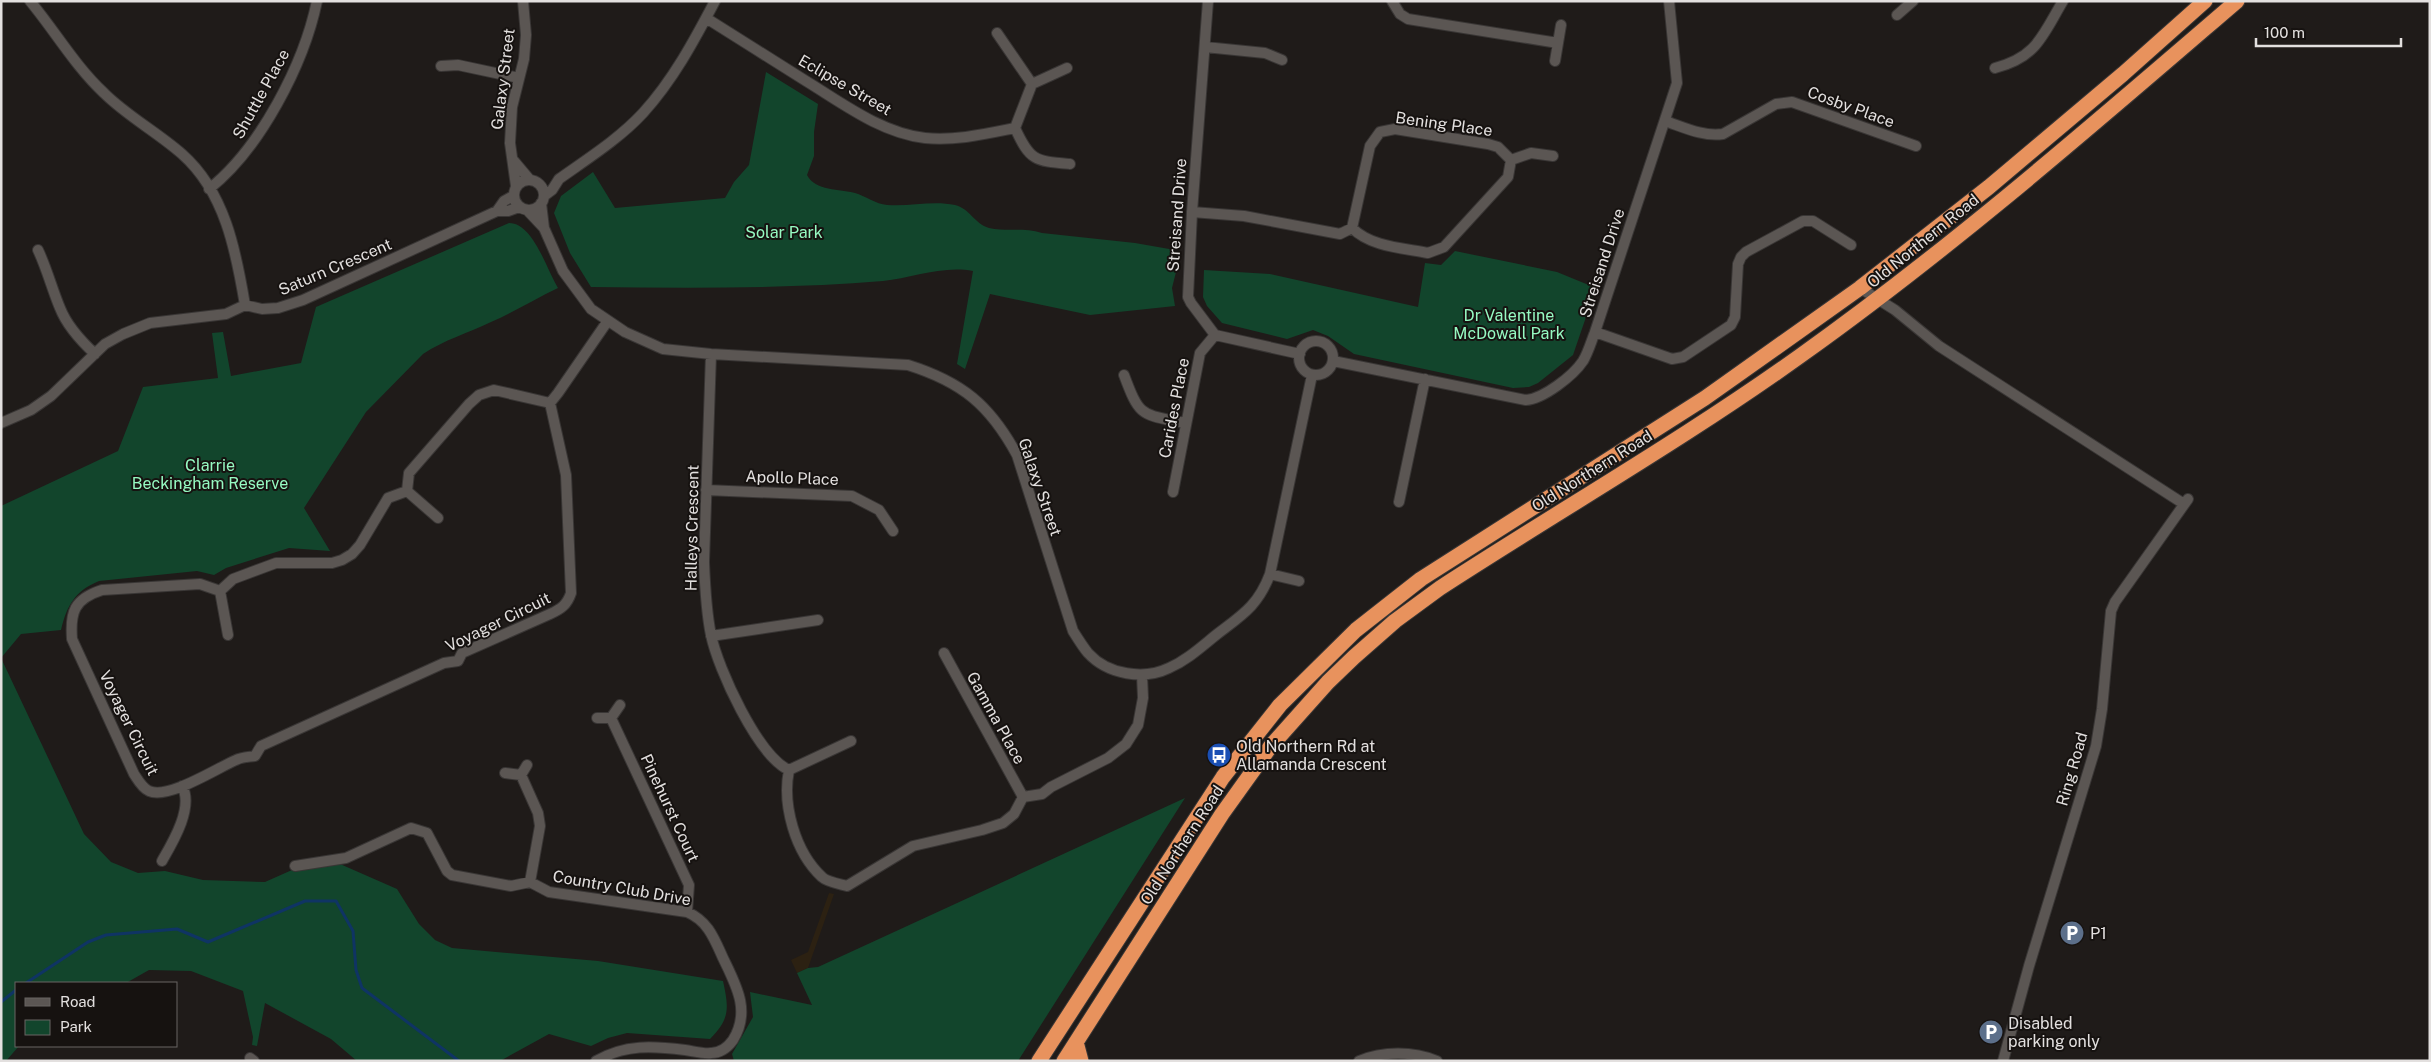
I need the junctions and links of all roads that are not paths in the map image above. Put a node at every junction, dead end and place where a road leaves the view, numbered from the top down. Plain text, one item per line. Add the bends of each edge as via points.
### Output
1 (30, 1) edge
2 (317, 1) edge
3 (523, 1) edge
4 (715, 1) edge
5 (1208, 1) edge
6 (1392, 1) edge
7 (1669, 1) edge
8 (1913, 1) edge
9 (2063, 1) edge
10 (2205, 1) edge
11 (2237, 1) edge
12 (1897, 15) dead end
13 (706, 18) junction
14 (1562, 25) dead end
15 (997, 33) dead end
16 (1558, 43) junction
17 (1205, 47) junction
18 (1282, 60) dead end
19 (1555, 61) dead end
20 (441, 66) dead end
21 (1067, 68) dead end
22 (1995, 68) dead end
23 (519, 78) junction
24 (1032, 84) junction
25 (1665, 121) junction
26 (1015, 128) junction
27 (1916, 146) dead end
28 (1554, 156) dead end
29 (1510, 160) junction
30 (514, 161) junction
31 (1070, 164) dead end
32 (559, 179) junction
33 (534, 182) junction
34 (209, 189) junction
35 (515, 191) junction
36 (543, 199) junction
37 (523, 209) junction
38 (496, 211) junction
39 (1192, 212) junction
40 (544, 228) junction
41 (1352, 228) junction
42 (1850, 245) dead end
43 (38, 250) dead end
44 (1860, 288) junction
45 (1878, 299) junction
46 (245, 305) junction
47 (607, 322) junction
48 (1595, 332) junction
49 (1215, 335) junction
50 (95, 354) junction
51 (711, 354) junction
52 (1300, 354) junction
53 (1333, 361) junction
54 (1312, 374) junction
55 (1124, 375) dead end
56 (1425, 379) junction
57 (550, 403) junction
58 (1, 423) edge
59 (1185, 423) junction
60 (706, 490) junction
61 (407, 491) junction
62 (1173, 492) dead end
63 (1399, 502) dead end
64 (438, 518) dead end
65 (893, 530) dead end
66 (1270, 574) junction
67 (1299, 581) dead end
68 (220, 591) junction
69 (818, 620) dead end
70 (228, 635) dead end
71 (711, 636) junction
72 (944, 653) dead end
73 (1142, 675) junction
74 (620, 704) dead end
75 (597, 718) dead end
76 (611, 718) junction
77 (851, 741) dead end
78 (527, 765) dead end
79 (789, 770) junction
80 (505, 773) dead end
81 (521, 775) junction
82 (182, 786) junction
83 (1022, 797) junction
84 (162, 861) dead end
85 (295, 866) dead end
86 (530, 882) junction
87 (687, 912) junction
88 (1076, 1042) junction
89 (718, 1057) edge
90 (1041, 1060) edge
91 (596, 1061) edge
92 (1064, 1061) edge
93 (1081, 1061) edge
94 (1359, 1061) edge
95 (1437, 1061) edge
96 (2003, 1061) edge

1 - 34 street via 88,78 105,95 183,155
2 - 34 street, Shuttle Place via 308,37 260,133 244,156
3 - 23 street, Galaxy Street via 526,35
4 - 13 street
5 - 17 street, Streisand Drive
6 - 16 street via 1400,14 1408,19
7 - 25 street, Streisand Drive via 1677,83
8 - 12 street
9 - 22 street via 2035,47 2014,63
10 - 44 highway, Old Northern Road via 1989,187
11 - 45 highway, Old Northern Road via 1968,228
13 - 26 street, Eclipse Street via 839,101 896,131 923,138 952,140
13 - 32 street via 686,56 642,114
14 - 16 street
15 - 24 street
16 - 19 street
17 - 18 street via 1265,53
17 - 39 street, Streisand Drive
20 - 23 street via 458,65
21 - 24 street
23 - 30 street, Galaxy Street via 512,107 510,144
24 - 26 street
25 - 27 street, Cosby Place via 1714,136 1776,104 1792,102
25 - 48 street, Streisand Drive
26 - 31 street via 1034,158
28 - 29 street via 1531,153
29 - 41 street via 1508,177 1437,251 1428,253 1378,243 1361,237
29 - 41 street, Bening Place via 1498,147 1488,144 1395,129 1380,132 1370,146
30 - 33 street
30 - 35 street, Galaxy Street
32 - 33 street
32 - 36 street
33 - 35 street via 522,181
33 - 36 street
34 - 46 street via 232,238
35 - 37 street
35 - 38 street, Saturn Crescent
36 - 37 street via 535,209
36 - 40 street, Galaxy Street
37 - 38 street, Saturn Crescent
37 - 40 street, Galaxy Street
38 - 46 street, Saturn Crescent via 303,300 278,308
39 - 41 street via 1244,216 1340,234
39 - 49 street, Streisand Drive via 1188,297
40 - 47 street, Galaxy Street via 575,290
42 - 48 street via 1813,221 1803,221 1746,252 1738,264 1731,325 1683,357 1672,359
43 - 50 street via 60,309 80,341
44 - 45 street
44 - 90 highway, Old Northern Road via 1706,398 1421,579 1330,654 1274,712 1223,777
45 - 88 highway, Old Northern Road via 1748,392 1440,588 1395,621 1354,658 1295,718 1250,772
45 - 96 street, Ring Road via 1939,346 2186,502 2111,611 2096,746
46 - 50 street via 226,314 150,323 105,344
47 - 51 street, Galaxy Street via 663,349
47 - 57 street
48 - 56 street, Streisand Drive via 1576,369 1533,400
49 - 52 street
49 - 59 street, Carides Place via 1200,352
50 - 58 street via 51,396 31,410
51 - 60 street, Halleys Crescent
51 - 73 street, Galaxy Street via 908,365 938,375 968,394 992,416 1017,455 1073,631 1098,661 1120,672
52 - 53 street via 1308,344 1320,341 1330,348
52 - 54 street via 1301,364
53 - 54 street via 1326,372
53 - 56 street, Streisand Drive
54 - 66 street, Galaxy Street
55 - 59 street via 1134,404 1142,412
56 - 63 street
57 - 61 street via 494,390 479,395 409,473
57 - 82 street, Voyager Circuit via 566,475 571,593 568,602 556,612 462,653 458,661 444,664 261,746 255,756 238,758
59 - 62 street, Carides Place
60 - 65 street, Apollo Place via 852,496 879,510
60 - 71 street, Halleys Crescent via 705,596
61 - 64 street
61 - 68 street via 388,498 360,546 342,560 332,563 276,563 233,579
66 - 67 street
66 - 73 street, Galaxy Street via 1258,600 1230,624 1178,664
68 - 70 street
68 - 82 street, Voyager Circuit via 200,584 102,590 89,594 71,618 72,639 134,774 150,792 161,793
69 - 71 street
71 - 79 street, Halleys Crescent via 722,670 757,739 781,766
72 - 83 street, Gamma Place
73 - 83 street via 1143,698 1138,725 1126,744 1108,758 1042,794
74 - 76 street
75 - 76 street
76 - 87 street, Pinehurst Court via 689,885
77 - 79 street
78 - 81 street
79 - 83 street via 789,809 804,853 823,878 847,886 913,846 1003,823 1014,814
80 - 81 street
81 - 86 street via 538,813 540,826
82 - 84 street via 185,792 182,814
85 - 86 street, Country Club Drive via 346,858 411,828 427,833 452,875 511,886
86 - 87 street, Country Club Drive via 549,892
87 - 89 street, Country Club Drive via 706,924 740,995 742,1008 737,1033
88 - 92 highway, Old Northern Road
88 - 93 highway
89 - 91 street, Country Club Drive via 645,1046 612,1052
94 - 95 street via 1373,1055 1420,1054

